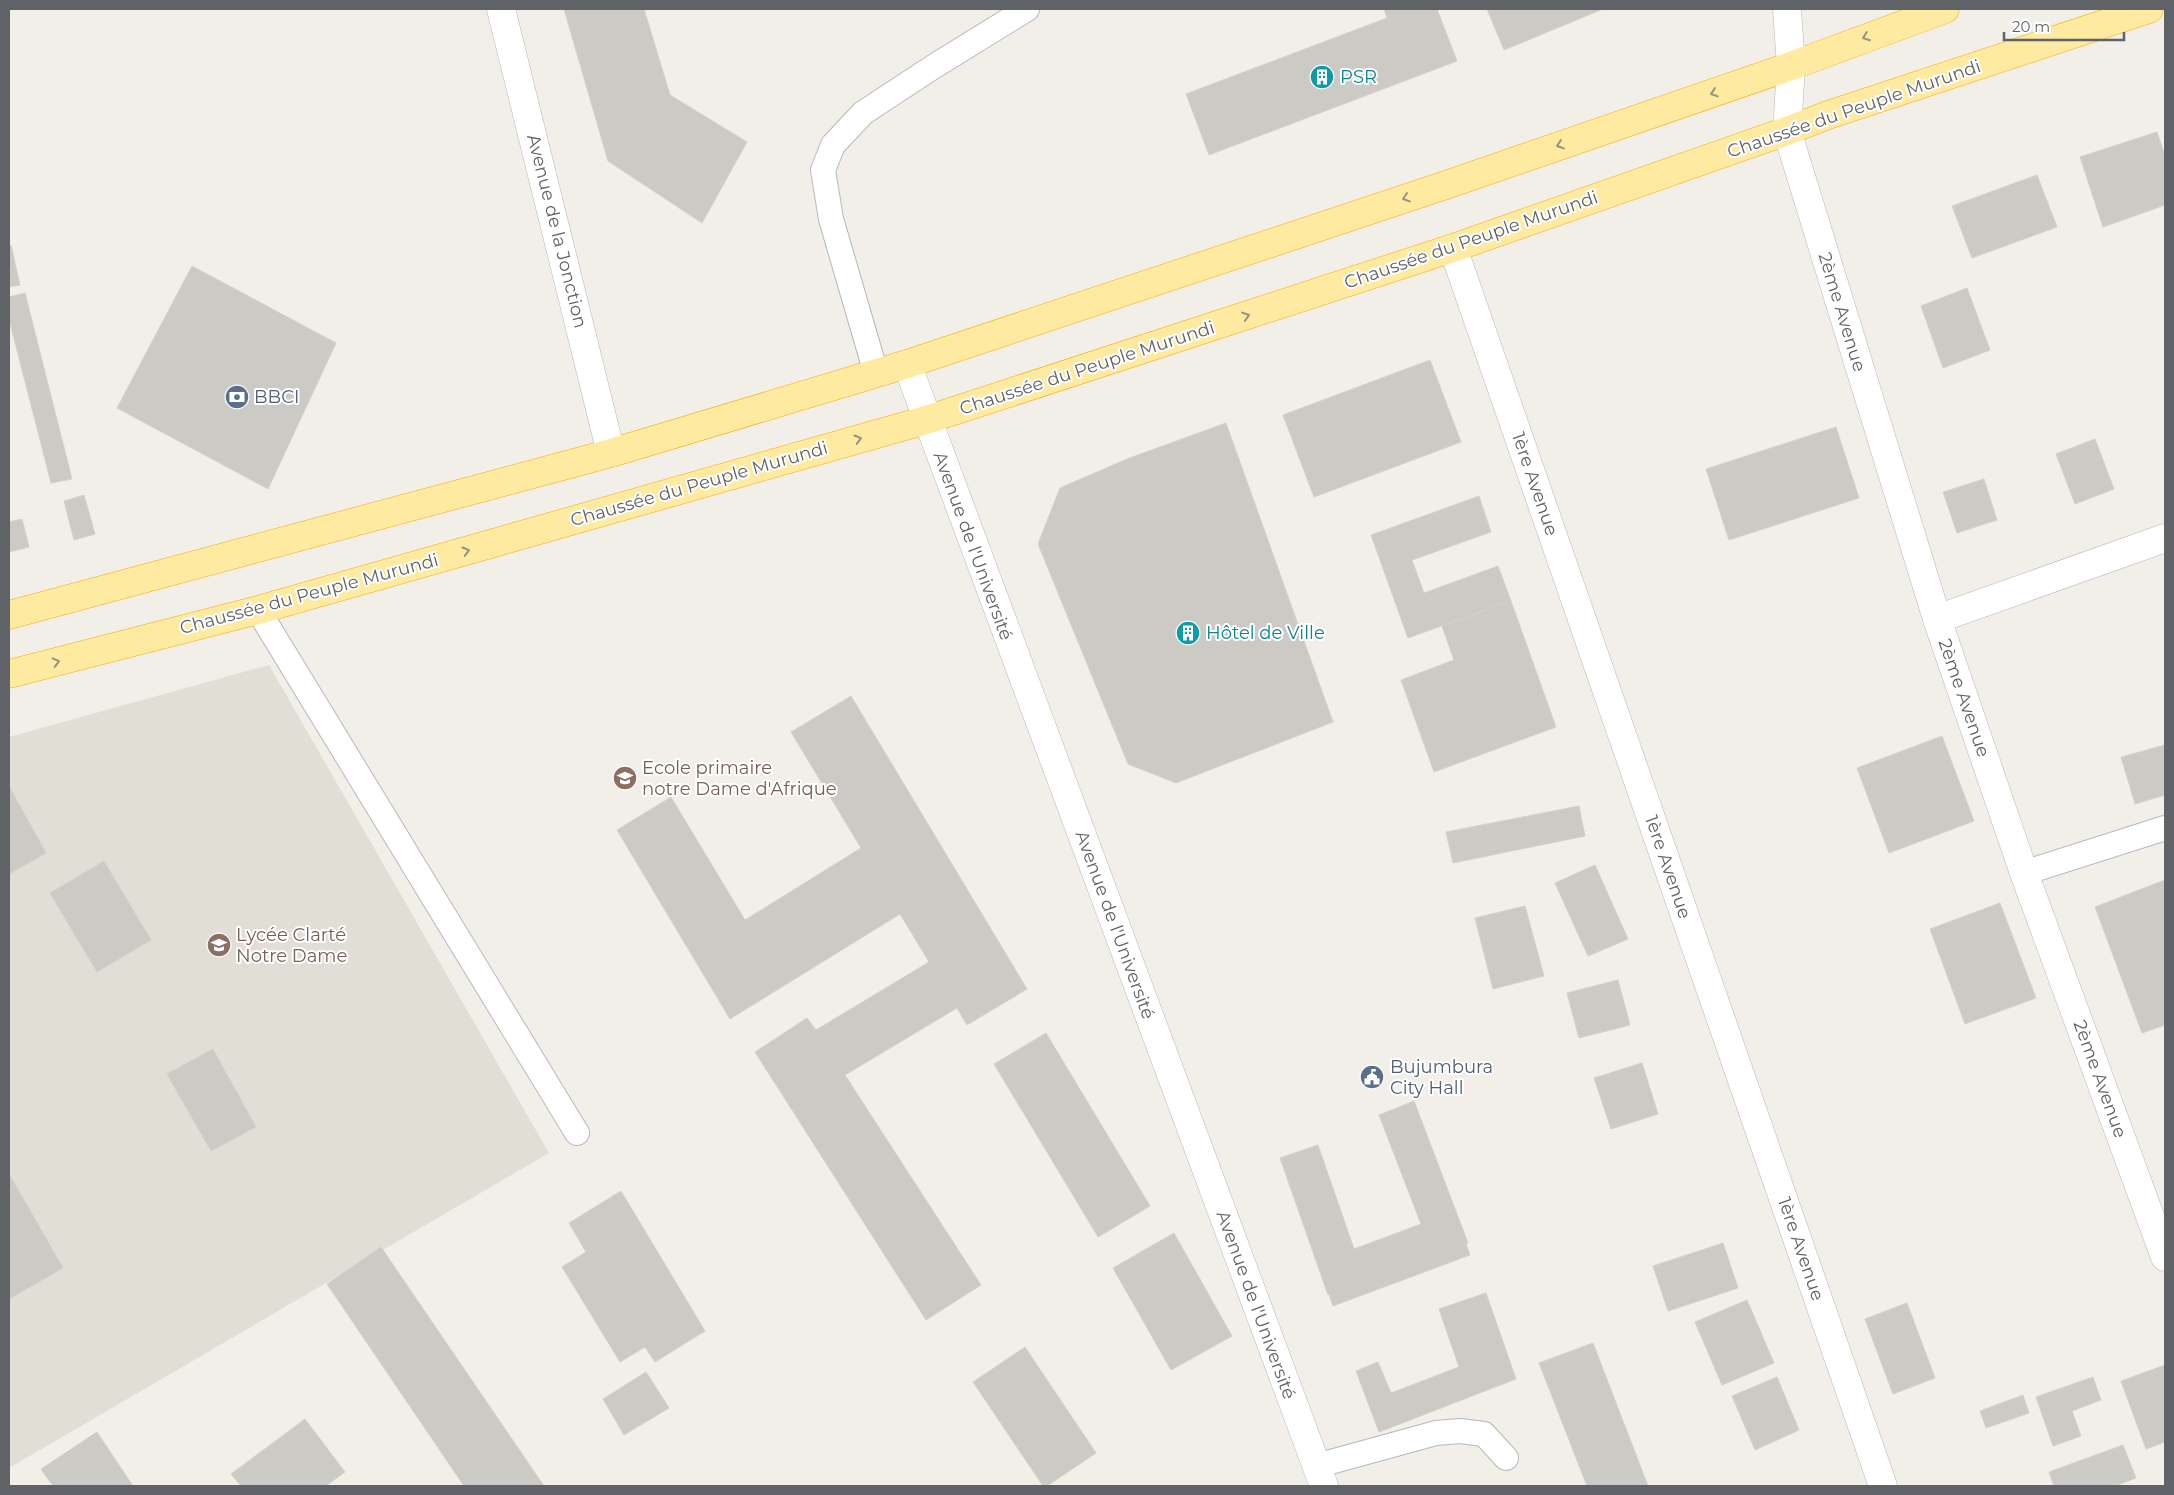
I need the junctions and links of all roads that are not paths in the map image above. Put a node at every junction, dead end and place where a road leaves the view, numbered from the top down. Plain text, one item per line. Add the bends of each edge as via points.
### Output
1 (501, 9) edge
2 (1027, 9) edge
3 (1787, 9) edge
4 (1945, 9) edge
5 (2149, 9) edge
6 (1904, 16) edge
7 (1791, 66) junction
8 (1786, 131) junction
9 (1453, 248) junction
10 (907, 364) junction
11 (876, 373) junction
12 (926, 420) junction
13 (611, 453) junction
14 (2165, 538) edge
15 (258, 610) junction
16 (9, 615) edge
17 (1937, 620) junction
18 (9, 674) edge
19 (2165, 828) edge
20 (2024, 873) junction
21 (577, 1132) dead end
22 (2165, 1256) edge
23 (1506, 1458) dead end
24 (1320, 1476) edge
25 (1883, 1486) edge

1 - 13 street, Avenue de la Jonction
2 - 11 lane via 863,113 833,144 823,170 831,220
3 - 7 street
4 - 6 highway
5 - 8 highway, Chaussée du Peuple Murundi
6 -> 7 highway
7 - 8 street
7 -> 10 highway
8 - 9 highway, Chaussée du Peuple Murundi
8 - 17 street, 2ème Avenue
12 -> 9 highway, Chaussée du Peuple Murundi
9 - 25 street, 1ère Avenue
10 - 11 highway
10 - 12 street, Avenue de l'Université
11 - 13 highway
15 -> 12 highway, Chaussée du Peuple Murundi
12 - 24 street, Avenue de l'Université
13 - 16 highway
14 - 17 street
18 -> 15 highway, Chaussée du Peuple Murundi
15 - 21 lane
17 - 20 street, 2ème Avenue
19 - 20 lane
20 - 22 street, 2ème Avenue
23 - 24 lane via 1484,1434 1436,1433

